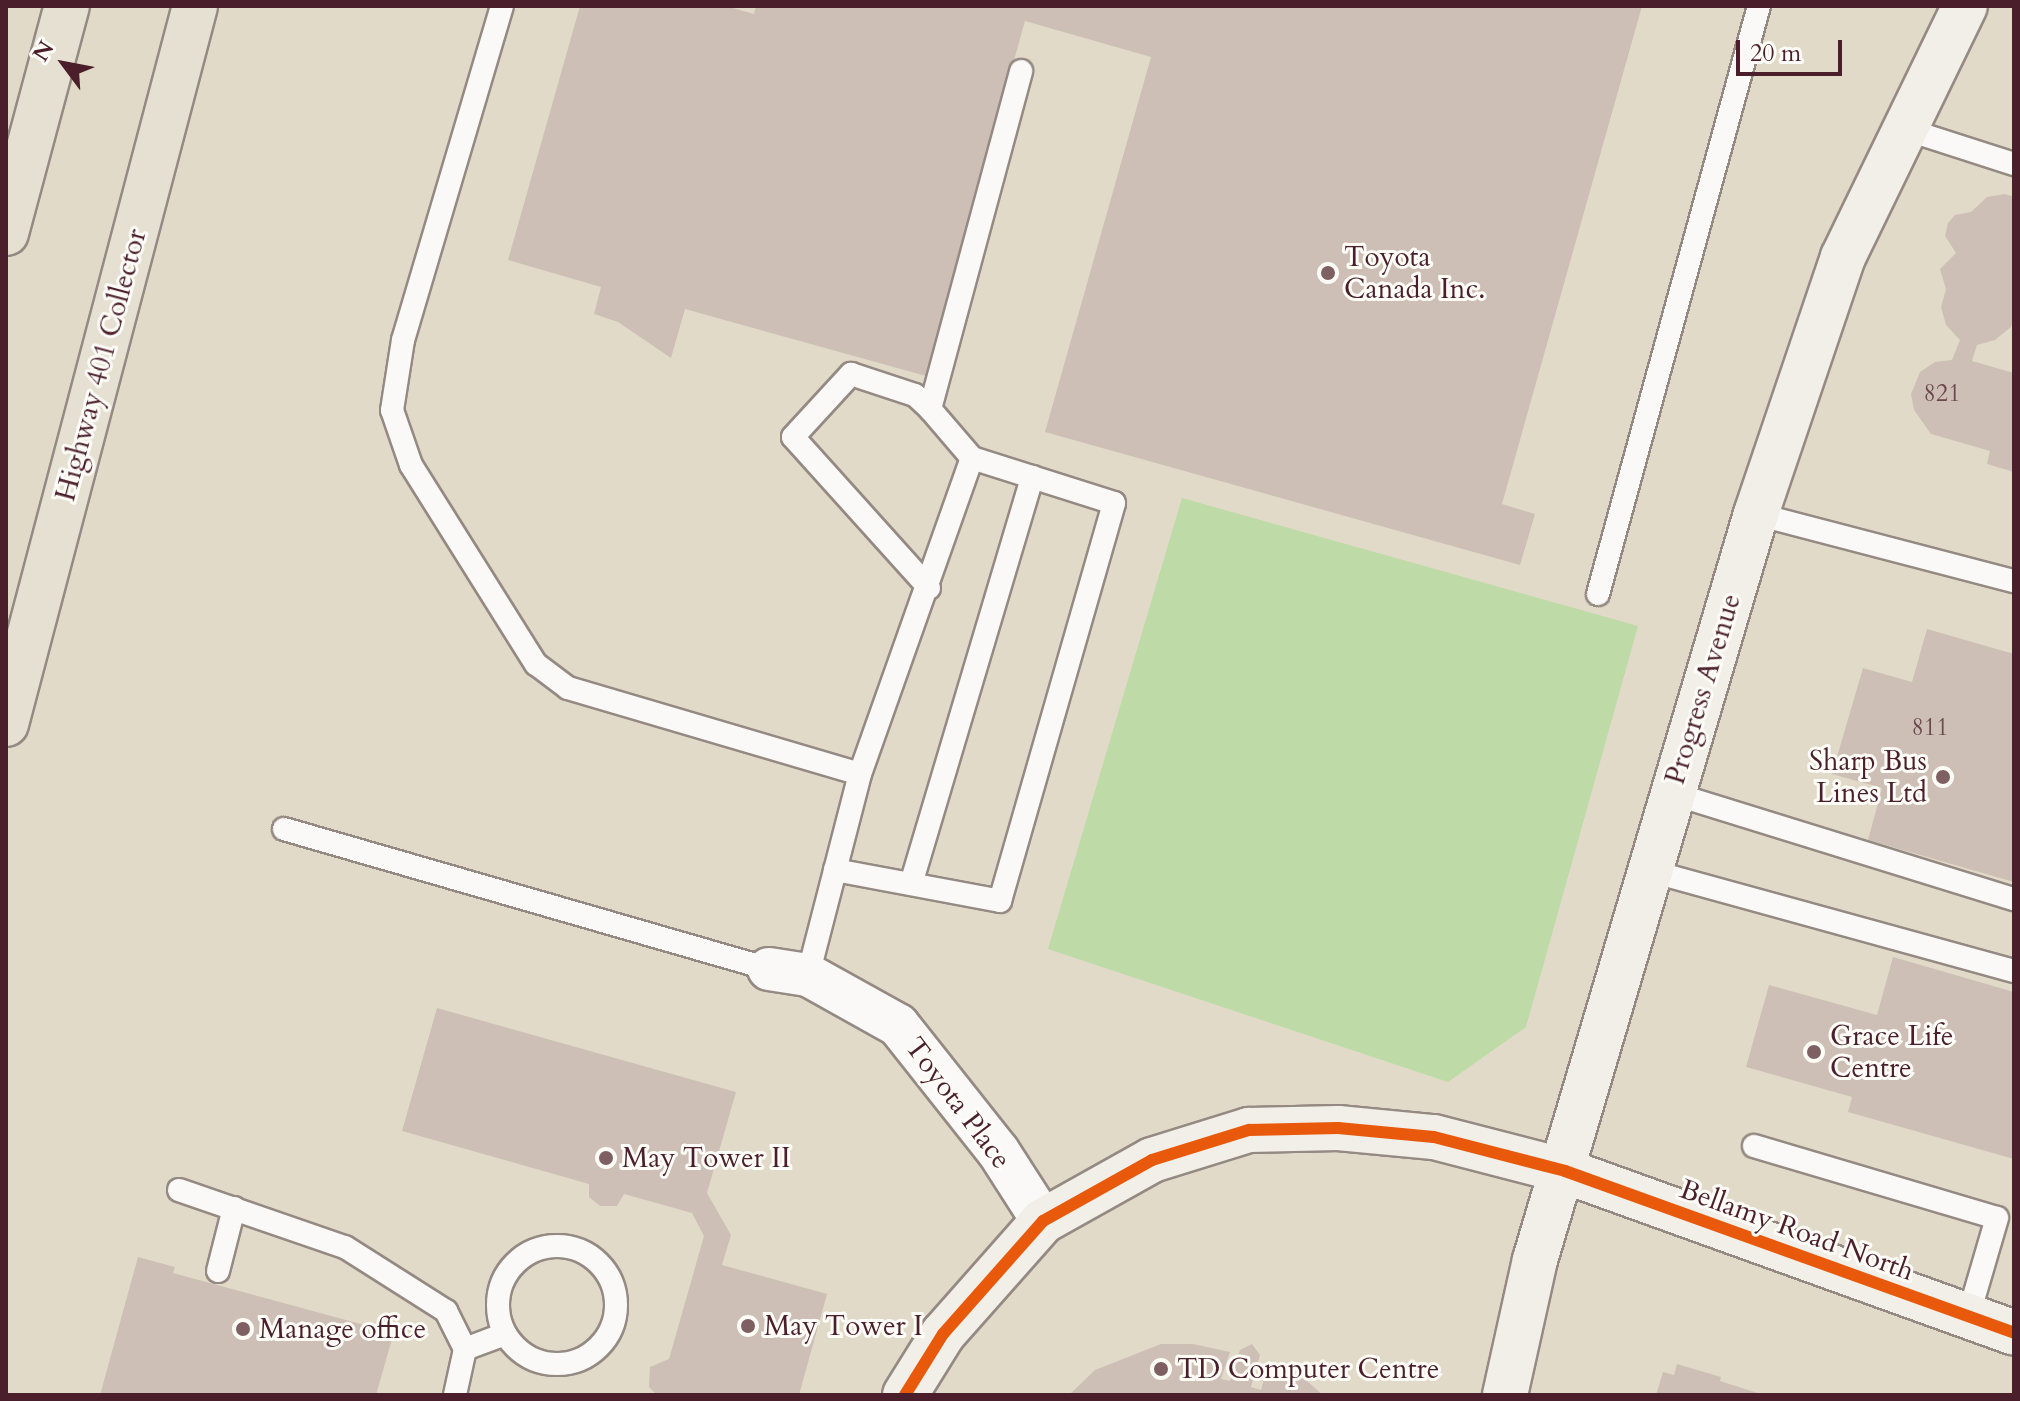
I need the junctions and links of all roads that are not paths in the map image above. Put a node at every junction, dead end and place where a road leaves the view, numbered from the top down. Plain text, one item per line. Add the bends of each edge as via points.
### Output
1 (67, 6) edge
2 (195, 6) edge
3 (502, 6) edge
4 (1759, 6) edge
5 (1965, 6) edge
6 (1021, 71) dead end
7 (1902, 128) junction
8 (2014, 164) edge
9 (6, 233) edge
10 (930, 409) junction
11 (972, 458) junction
12 (1032, 477) junction
13 (1756, 514) junction
14 (2014, 581) edge
15 (929, 588) junction
16 (1598, 594) dead end
17 (6, 724) edge
18 (860, 774) junction
19 (1671, 793) junction
20 (284, 829) dead end
21 (835, 870) junction
22 (1647, 870) junction
23 (911, 884) junction
24 (2014, 899) edge
25 (2014, 971) edge
26 (788, 972) junction
27 (1754, 1146) dead end
28 (1565, 1171) junction
29 (179, 1190) dead end
30 (234, 1208) junction
31 (2005, 1220) edge
32 (1043, 1221) junction
33 (218, 1271) dead end
34 (1968, 1317) junction
35 (2014, 1333) edge
36 (505, 1334) junction
37 (465, 1349) junction
38 (455, 1395) edge
39 (905, 1395) edge
40 (1505, 1395) edge

1 - 9 highway
2 - 17 highway, Highway 401 Collector
3 - 18 lane via 403,340 392,410 411,465 536,664 568,688
4 - 16 lane
5 - 7 main road, Progress Avenue
6 - 10 lane
7 - 8 lane
7 - 13 main road, Progress Avenue via 1843,257
10 - 11 lane
10 - 15 lane via 915,395 851,374 793,437
11 - 12 lane
11 - 15 lane
12 - 23 lane
12 - 23 lane via 1114,503 1000,901
13 - 14 lane
13 - 19 main road, Progress Avenue
15 - 18 lane
18 - 21 lane
19 - 22 main road, Progress Avenue
19 - 24 lane
20 - 26 lane
21 - 23 lane
21 - 26 lane
22 - 25 lane
22 - 28 main road, Progress Avenue
26 - 32 street, Toyota Place via 898,1025 998,1151
27 - 31 lane
28 - 32 main road, Bellamy Road North via 1434,1137 1338,1128 1249,1130 1152,1160
28 - 34 main road, Bellamy Road North
28 - 40 main road, Progress Avenue via 1535,1260
29 - 30 lane
30 - 33 lane
30 - 37 lane via 345,1247 446,1311
31 - 34 lane
32 - 39 main road, Bellamy Road North via 943,1334
34 - 35 main road, Bellamy Road North
36 - 36 lane via 517,1350 544,1363 573,1363 591,1355 615,1323 614,1284 589,1254 570,1246 532,1251 504,1277 498,1315
36 - 37 lane
37 - 38 lane

